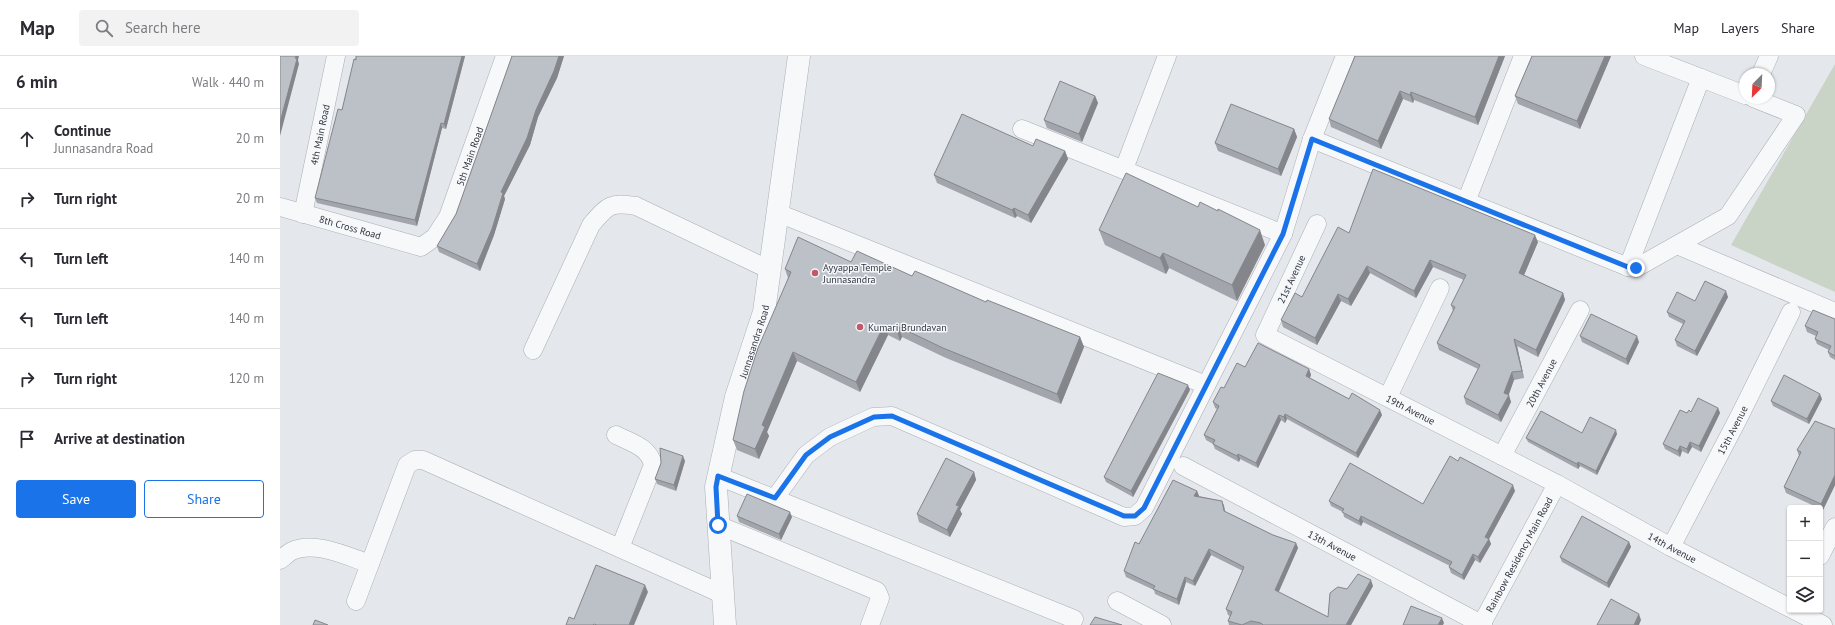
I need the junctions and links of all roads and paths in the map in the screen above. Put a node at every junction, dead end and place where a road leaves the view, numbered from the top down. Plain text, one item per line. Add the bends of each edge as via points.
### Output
1 (336, 56) edge
2 (505, 56) edge
3 (799, 56) edge
4 (1167, 56) edge
5 (1345, 56) edge
6 (1523, 56) edge
7 (1644, 56) edge
8 (1768, 56) edge
9 (1763, 68) edge
10 (1701, 78) junction
11 (1739, 93) edge
12 (1768, 104) edge
13 (1022, 128) dead end
14 (1312, 139) junction
15 (1124, 169) junction
16 (1466, 202) junction
17 (280, 207) edge
18 (778, 213) junction
19 (303, 214) junction
20 (1317, 224) dead end
21 (1283, 234) junction
22 (1677, 244) junction
23 (421, 247) joint
24 (1628, 267) junction
25 (770, 270) junction
26 (1440, 288) dead end
27 (1580, 310) dead end
28 (1791, 312) dead end
29 (1835, 312) edge
30 (1265, 334) joint
31 (533, 350) dead end
32 (1206, 385) junction
33 (1388, 397) junction
34 (616, 435) dead end
35 (1502, 456) junction
36 (1183, 466) dead end
37 (718, 476) junction
38 (1557, 484) junction
39 (775, 498) junction
40 (718, 525) junction
41 (1835, 527) edge
42 (1671, 546) junction
43 (620, 548) junction
44 (1823, 550) edge
45 (280, 560) edge
46 (370, 564) junction
47 (722, 594) junction
48 (356, 601) dead end
49 (1117, 602) dead end
50 (1787, 606) edge
51 (1800, 613) edge
52 (1074, 619) dead end
53 (725, 625) edge
54 (870, 625) edge
55 (1162, 625) edge
56 (1482, 625) edge
57 (1823, 625) edge

1 - 19 street, 4th Main Road
2 - 23 street, 5th Main Road via 448,217 435,237
3 - 18 street, Junnasandra Road
4 - 15 street
5 - 14 street
6 - 16 street
7 - 10 street
8 - 9 street
10 - 11 street
10 - 24 street
12 - 22 street via 1796,115 1728,216
13 - 15 street
14 - 16 street
14 - 21 street
15 - 21 street
16 - 24 street
17 - 19 street, 8th Cross Road
18 - 25 street, Junnasandra Road
18 - 32 street
19 - 23 street, 8th Cross Road
20 - 30 street, 21st Avenue
21 - 32 street
22 - 24 street via 1636,268
22 - 29 street
25 - 31 street via 636,206 617,204 604,210 591,225
25 - 37 street, Junnasandra Road via 764,312 736,397
26 - 33 street
27 - 35 street, 20th Avenue
28 - 42 street, 15th Avenue via 1740,417
30 - 33 street, 19th Avenue
32 - 39 street via 1144,508 1135,516 1124,516 892,416 874,417 830,437 806,455
33 - 35 street, 19th Avenue
34 - 43 street via 646,451 651,456 653,465
35 - 38 street, 19th Avenue
36 - 56 street, 13th Avenue
37 - 39 street
37 - 40 street, Junnasandra Road
38 - 42 street, 14th Avenue
38 - 56 street, Rainbow Residency Main Road
39 - 52 street
40 - 47 street, Junnasandra Road
40 - 54 street via 877,591 880,598
41 - 44 street
42 - 50 street, 14th Avenue
43 - 46 street via 423,460 415,460 407,465
43 - 47 street
45 - 46 street via 292,551 304,547 326,550
46 - 48 street
47 - 53 street, Junnasandra Road
49 - 55 street
51 - 57 street

